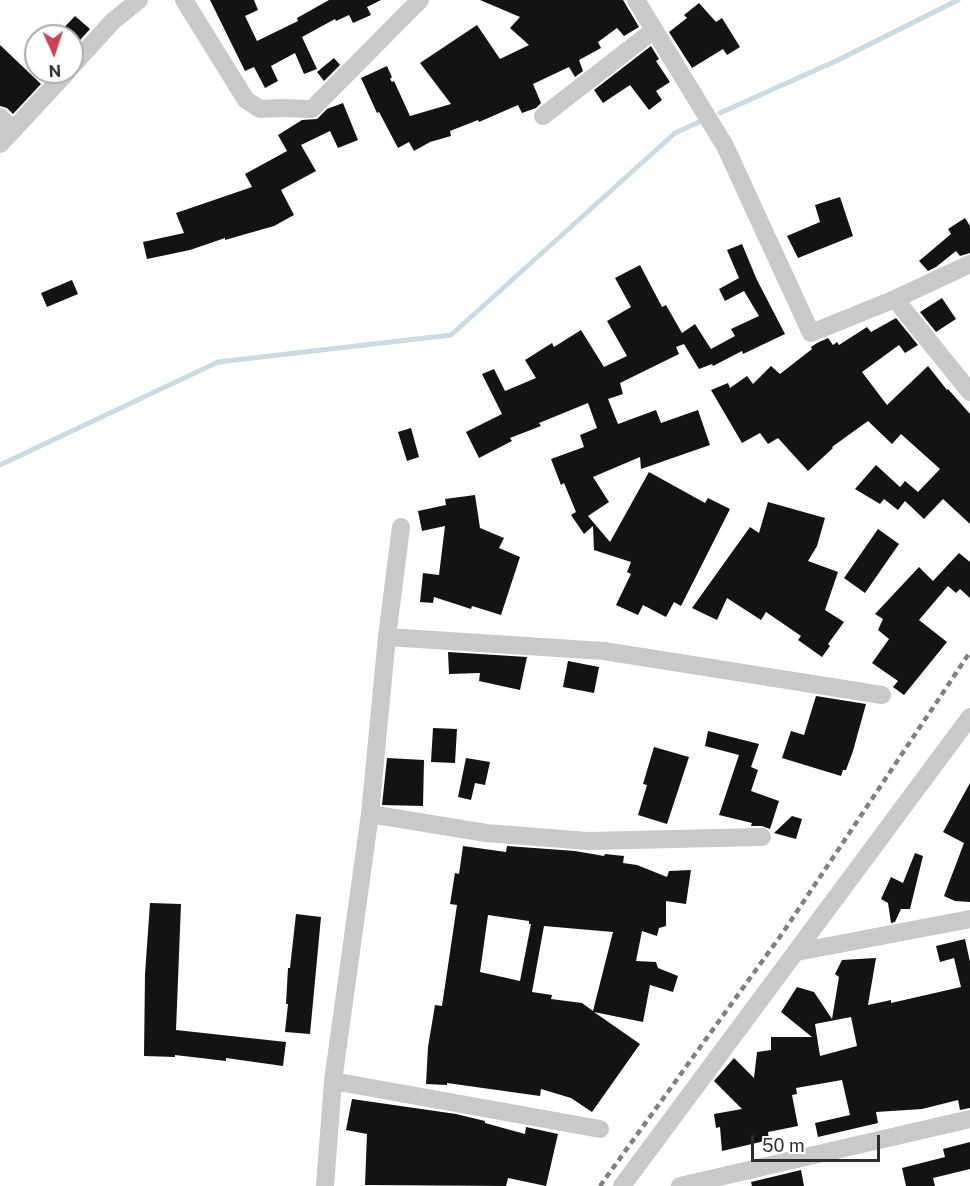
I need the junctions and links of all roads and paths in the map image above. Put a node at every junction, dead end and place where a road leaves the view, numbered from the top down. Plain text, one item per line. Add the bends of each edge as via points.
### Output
1 (140, 0) edge
2 (184, 0) edge
3 (420, 0) edge
4 (636, 0) edge
5 (654, 30) junction
6 (84, 53) edge
7 (56, 84) edge
8 (543, 116) dead end
9 (0, 117) edge
10 (14, 130) junction
11 (0, 144) edge
12 (970, 264) edge
13 (896, 299) junction
14 (970, 392) edge
15 (401, 527) dead end
16 (387, 637) junction
17 (882, 695) dead end
18 (970, 717) edge
19 (370, 814) junction
20 (762, 837) dead end
21 (970, 919) edge
22 (797, 952) junction
23 (333, 1081) junction
24 (970, 1119) edge
25 (600, 1129) dead end
26 (325, 1186) edge
27 (622, 1186) edge
28 (680, 1186) edge

1 - 6 street via 113,21
2 - 3 street via 246,100 260,109 312,109
4 - 5 street
5 - 8 street
5 - 13 street via 725,146 811,333
7 - 10 street
9 - 10 street
10 - 11 street
12 - 13 street
13 - 14 street
15 - 16 street
16 - 17 street via 604,651
16 - 19 street
18 - 22 street
19 - 20 street via 486,833 588,841
19 - 23 street
21 - 22 street
22 - 27 street
23 - 25 street
23 - 26 street
24 - 28 street

